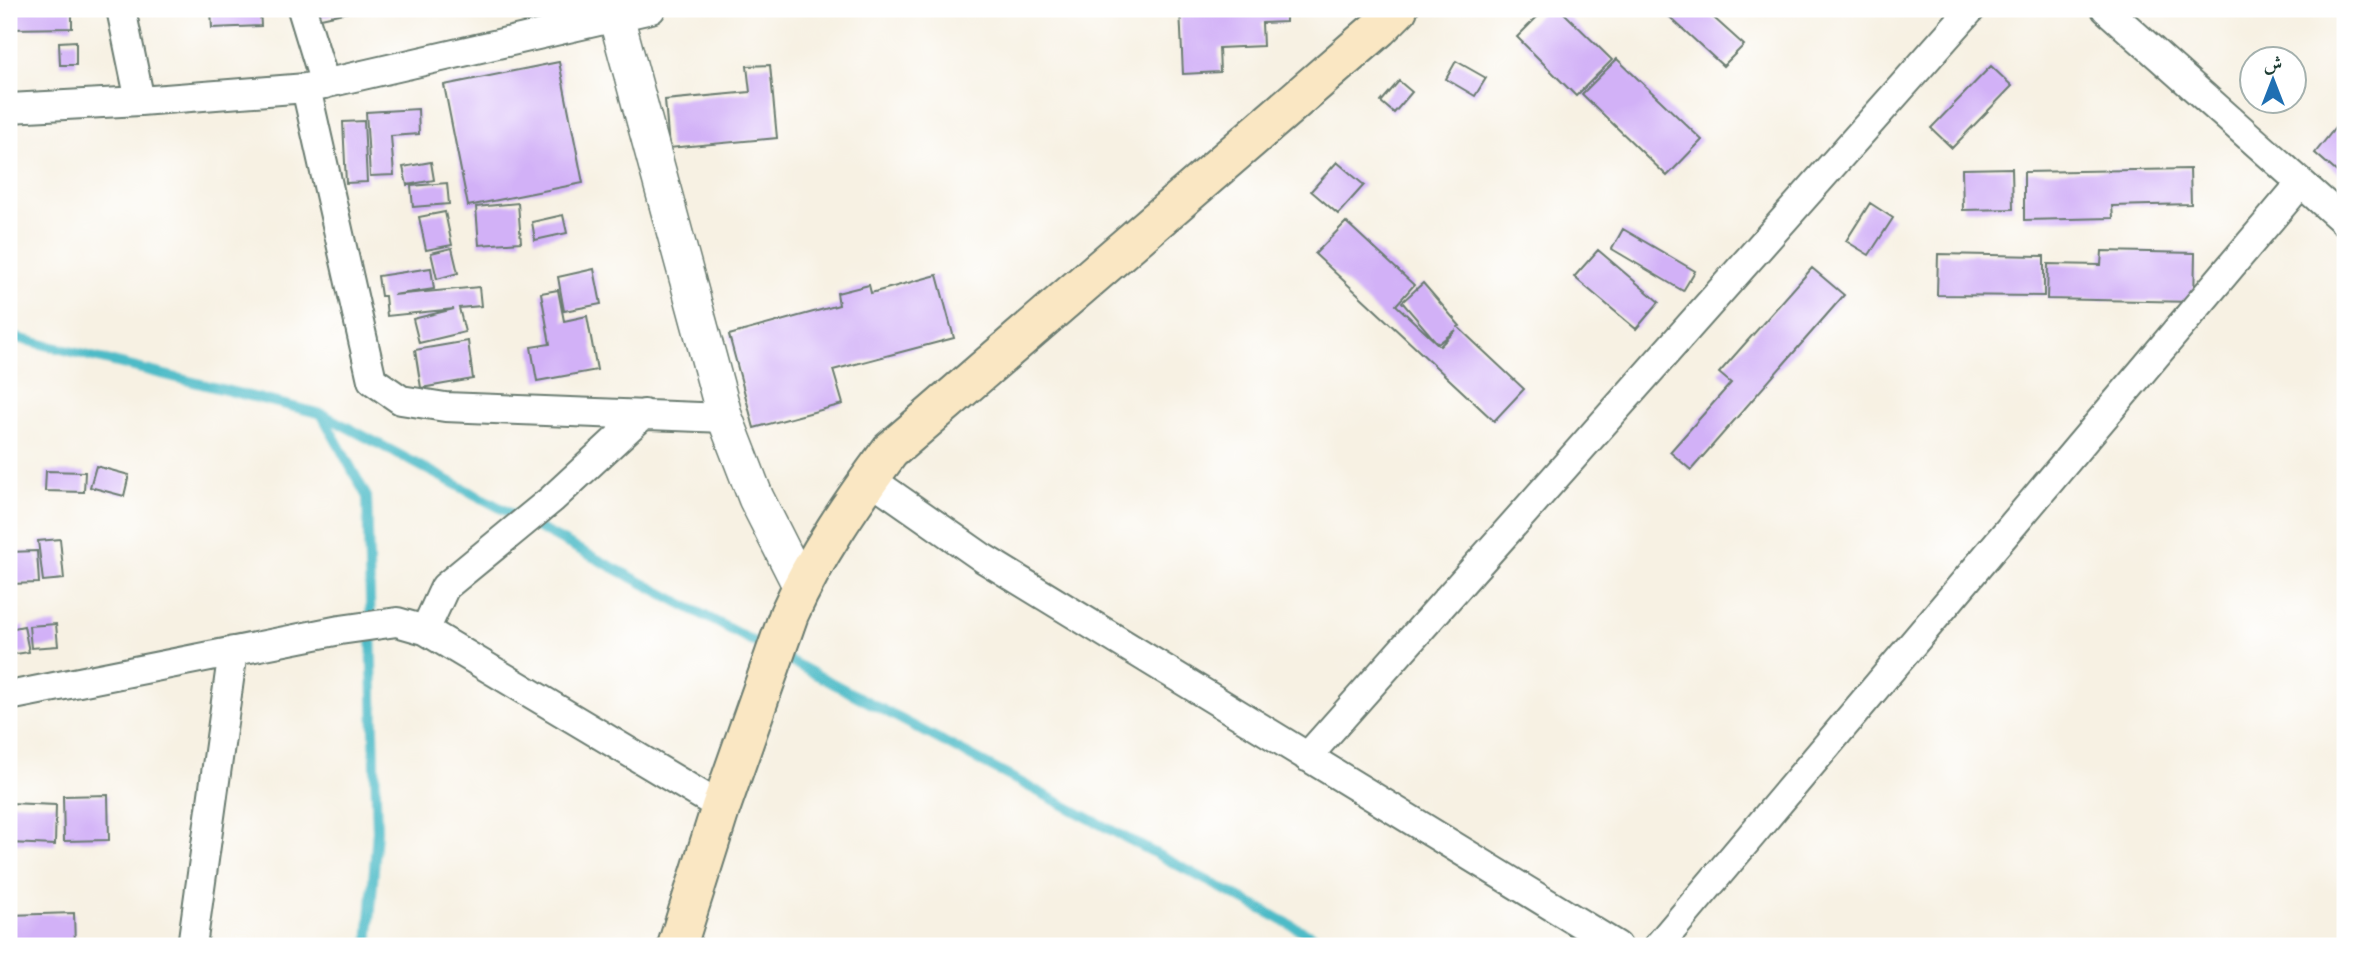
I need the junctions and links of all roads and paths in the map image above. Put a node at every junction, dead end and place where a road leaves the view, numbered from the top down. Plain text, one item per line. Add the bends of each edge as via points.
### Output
1 (121, 9) edge
2 (302, 9) edge
3 (651, 9) edge
4 (1398, 9) edge
5 (1972, 9) edge
6 (2106, 9) edge
7 (615, 12) edge
8 (316, 86) junction
9 (140, 101) junction
10 (9, 108) edge
11 (2301, 183) junction
12 (2345, 222) edge
13 (644, 415) junction
14 (725, 418) junction
15 (870, 479) junction
16 (795, 600) junction
17 (425, 630) junction
18 (233, 651) junction
19 (9, 696) edge
20 (1307, 757) junction
21 (721, 807) junction
22 (192, 946) edge
23 (677, 946) edge
24 (1616, 946) edge
25 (1658, 946) edge

1 - 9 street
2 - 8 street
3 - 7 street
4 - 15 main road via 890,451
5 - 20 street
6 - 11 street
7 - 8 street
7 - 14 street
8 - 9 street
8 - 13 street via 372,380 401,400 445,407
9 - 10 street
11 - 12 street
11 - 25 street
13 - 14 street
13 - 17 street via 445,587
14 - 16 street
15 - 16 main road
15 - 20 street via 983,558
16 - 21 main road
17 - 18 street via 397,622
17 - 21 street
18 - 19 street
18 - 22 street
20 - 24 street
21 - 23 main road

